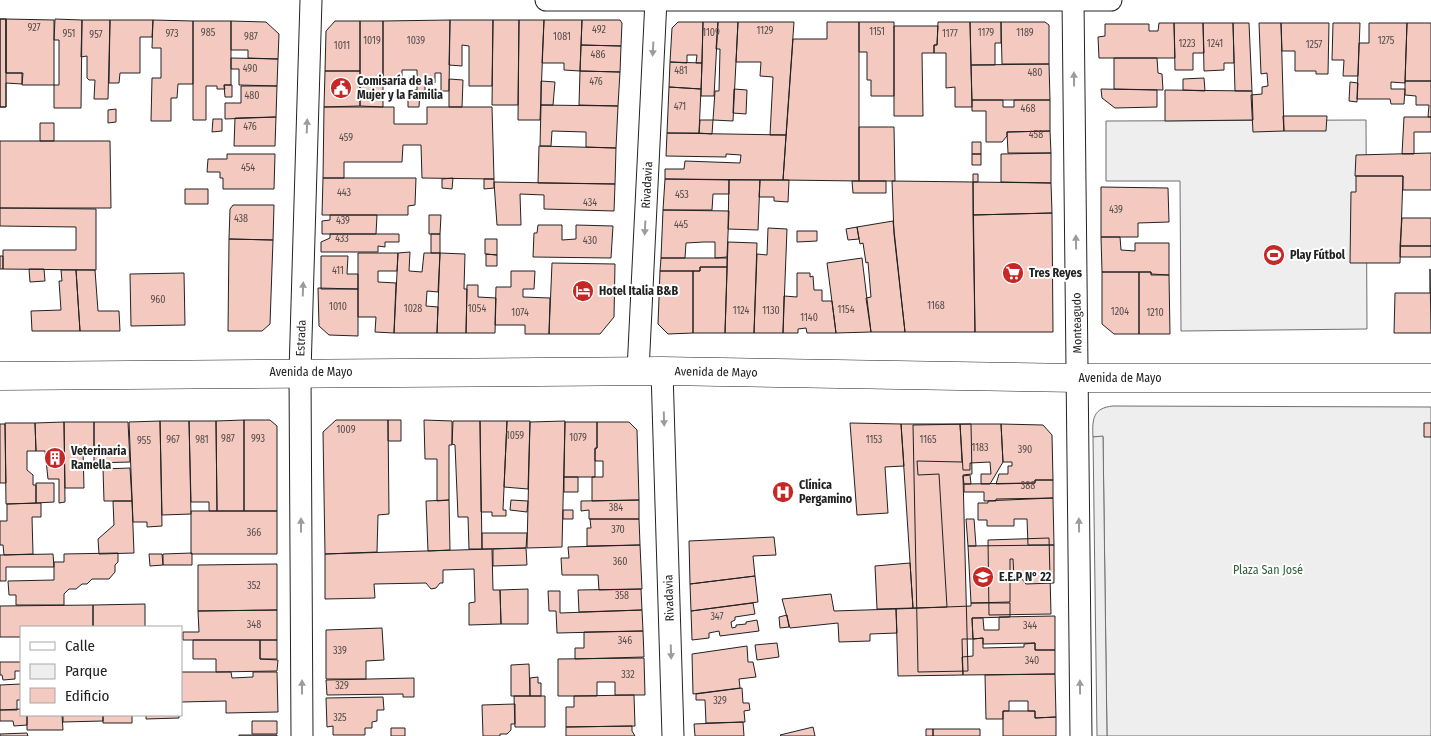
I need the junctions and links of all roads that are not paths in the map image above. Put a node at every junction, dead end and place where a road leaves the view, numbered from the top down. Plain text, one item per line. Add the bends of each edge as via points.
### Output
1 (311, 0) edge
2 (546, 0) edge
3 (656, 0) edge
4 (1073, 0) edge
5 (1111, 0) edge
6 (650, 371) junction
7 (300, 372) junction
8 (0, 376) edge
9 (1077, 378) junction
10 (1431, 378) edge
11 (302, 736) edge
12 (673, 736) edge
13 (1081, 736) edge

7 -> 1 street, Estrada
2 - 3 street
3 - 4 street
3 -> 6 street, Rivadavia
4 - 5 street
9 -> 4 street, Monteagudo
6 - 7 main road, Avenida de Mayo
6 - 9 main road, Avenida de Mayo
6 -> 12 street, Rivadavia
7 - 8 main road, Avenida de Mayo
11 -> 7 street, Estrada
9 - 10 main road, Avenida de Mayo
13 -> 9 street, Monteagudo

